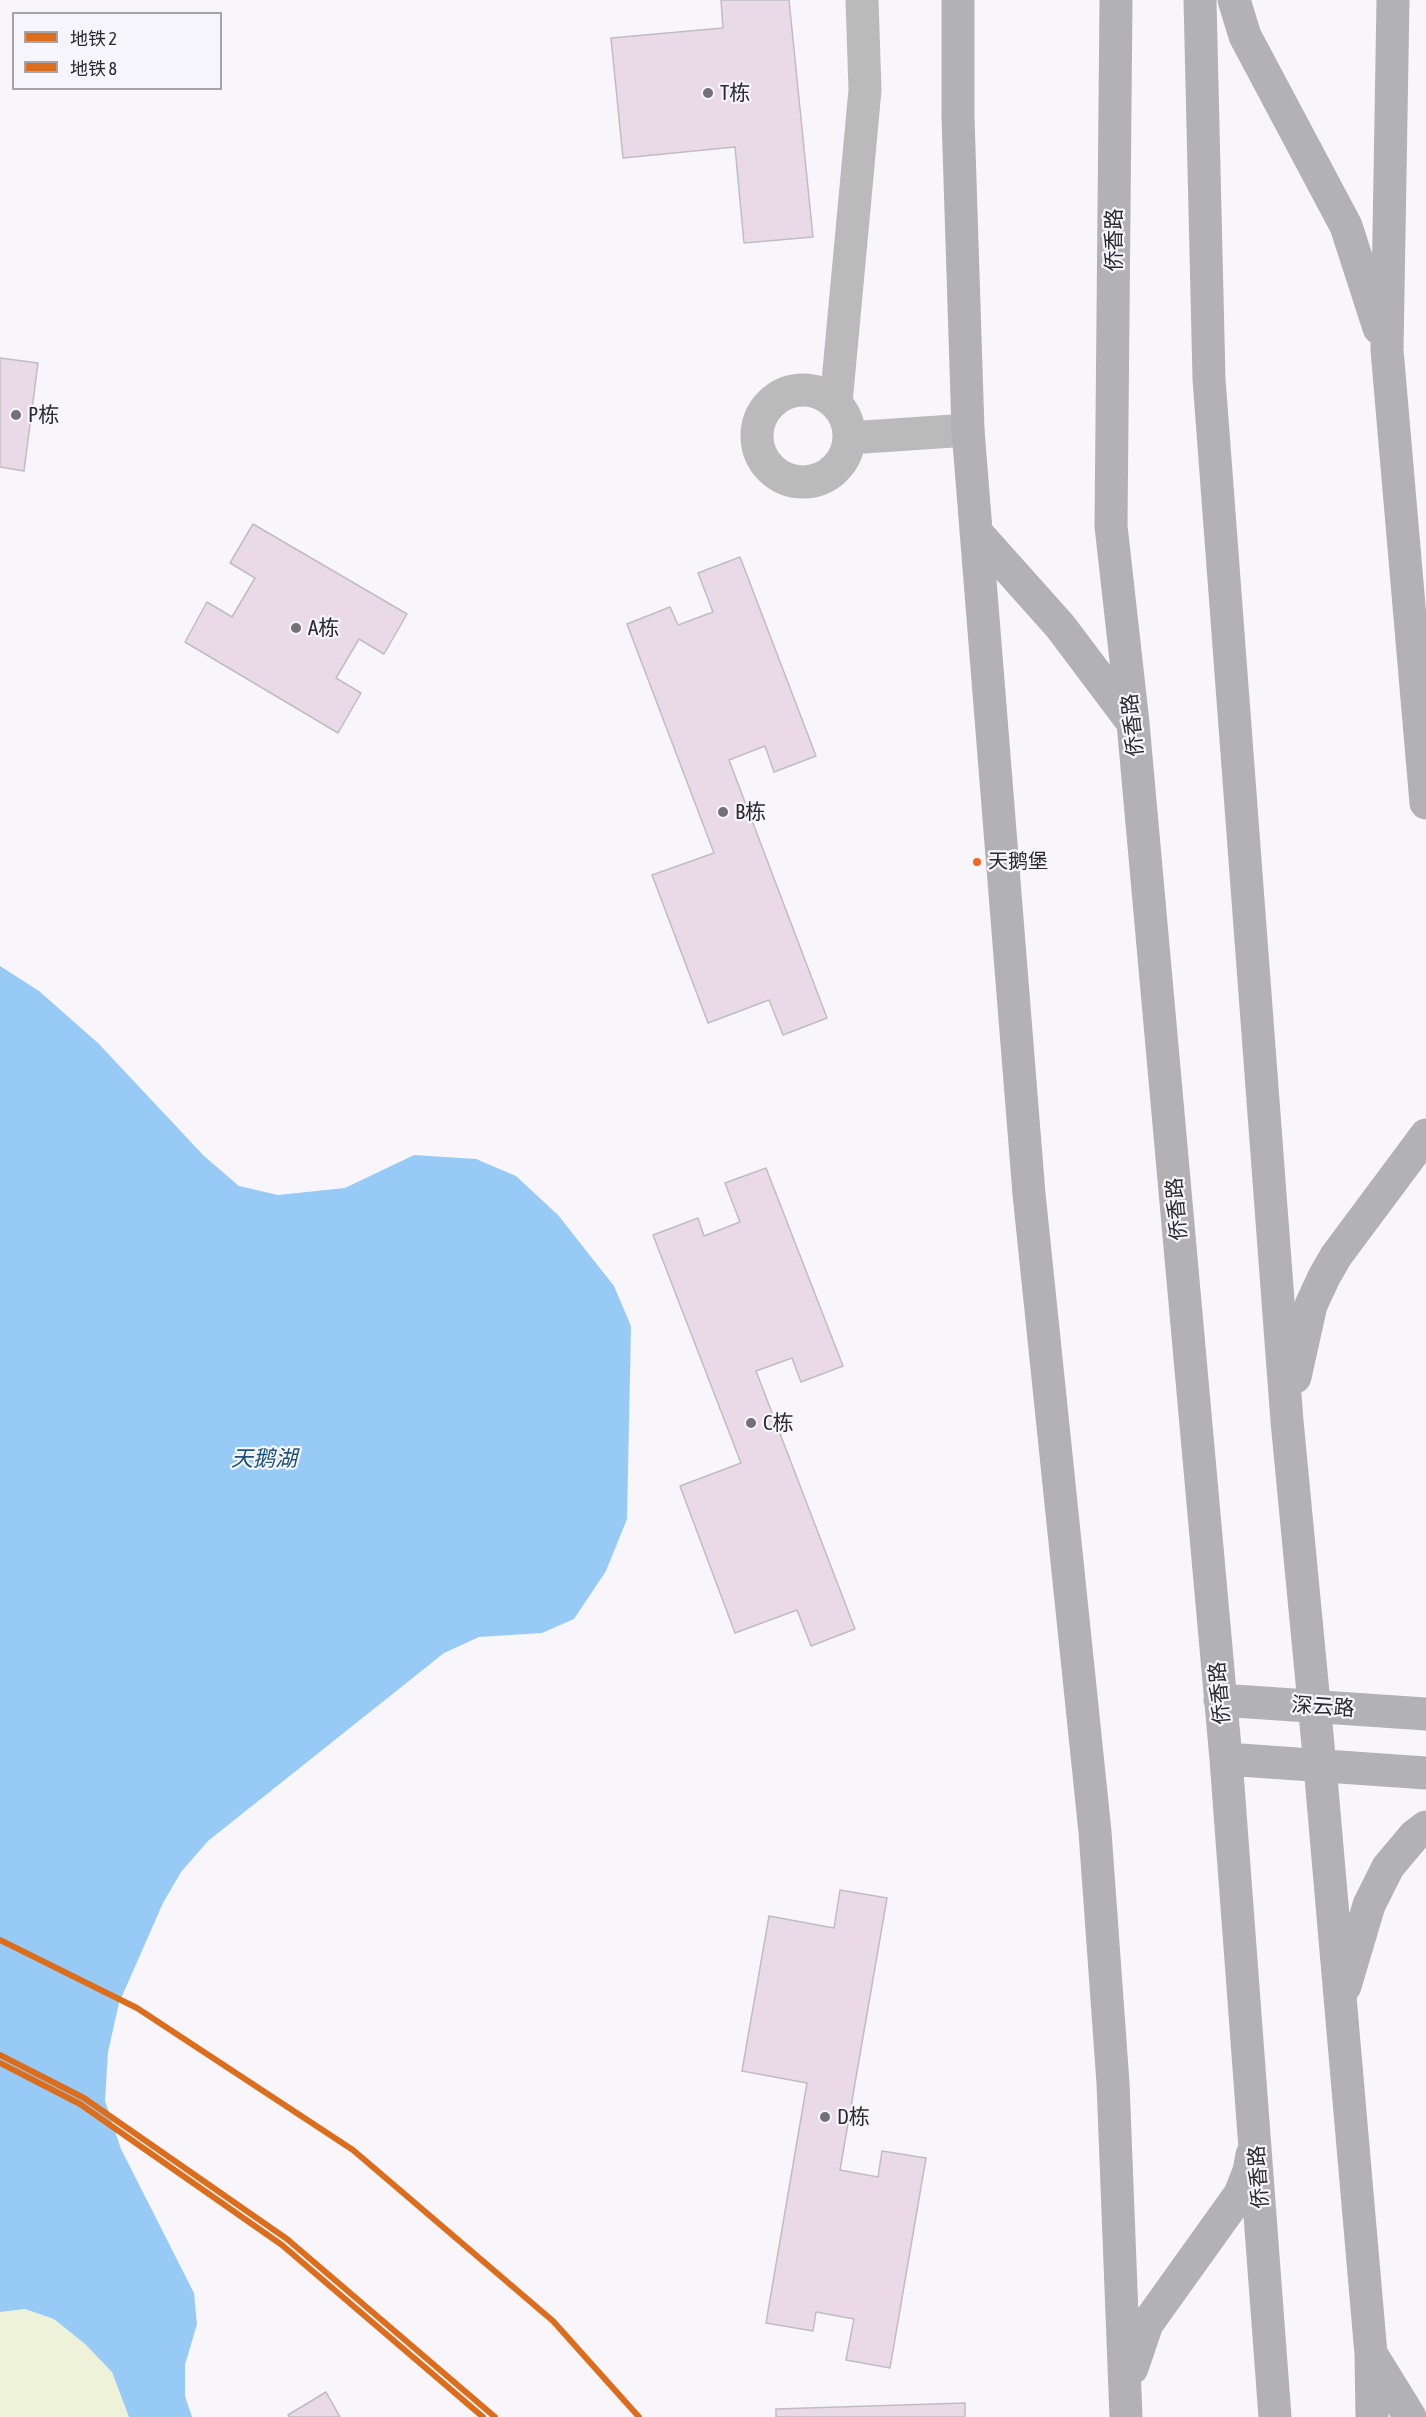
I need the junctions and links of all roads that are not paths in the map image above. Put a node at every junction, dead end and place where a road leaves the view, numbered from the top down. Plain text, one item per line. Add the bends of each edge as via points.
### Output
1 (861, 0) edge
2 (958, 0) edge
3 (1116, 0) edge
4 (1200, 0) edge
5 (1234, 0) edge
6 (1394, 0) edge
7 (1387, 350) junction
8 (836, 403) junction
9 (968, 430) junction
10 (849, 438) junction
11 (976, 532) junction
12 (1133, 723) junction
13 (1426, 803) edge
14 (1426, 1135) edge
15 (1287, 1420) junction
16 (1220, 1700) junction
17 (1314, 1706) junction
18 (1426, 1714) edge
19 (1226, 1758) junction
20 (1320, 1766) junction
21 (1426, 1773) edge
22 (1426, 1827) edge
23 (1339, 2005) junction
24 (1256, 2132) junction
25 (1371, 2354) junction
26 (1126, 2403) edge
27 (1275, 2417) edge
28 (1372, 2417) edge
29 (1410, 2417) edge

1 - 8 lane via 865,90
2 - 9 main road
3 - 12 main road, 侨香路 via 1111,526
4 - 15 main road via 1209,379
5 - 7 main road via 1245,36 1346,226
6 - 7 main road
7 - 13 main road
8 - 10 lane via 845,417
8 - 10 lane via 810,390 781,394 759,420 756,435 760,454 768,467 786,479 801,483 818,480 840,464
9 - 10 lane
9 - 11 main road
11 - 12 main road via 1060,626
11 - 26 main road via 1029,1194 1095,1832 1113,2083
12 - 16 main road, 侨香路
14 - 15 main road via 1324,1277 1303,1334
15 - 17 main road
16 - 17 main road, 深云路
16 - 19 main road, 侨香路
17 - 18 main road, 深云路
17 - 20 main road
19 - 20 main road
19 - 24 main road, 侨香路
20 - 21 main road
20 - 23 main road
22 - 23 main road via 1388,1867 1374,1896
23 - 25 main road
24 - 26 main road via 1240,2194 1147,2324 1138,2346
24 - 27 main road, 侨香路
25 - 28 main road
25 - 29 main road

